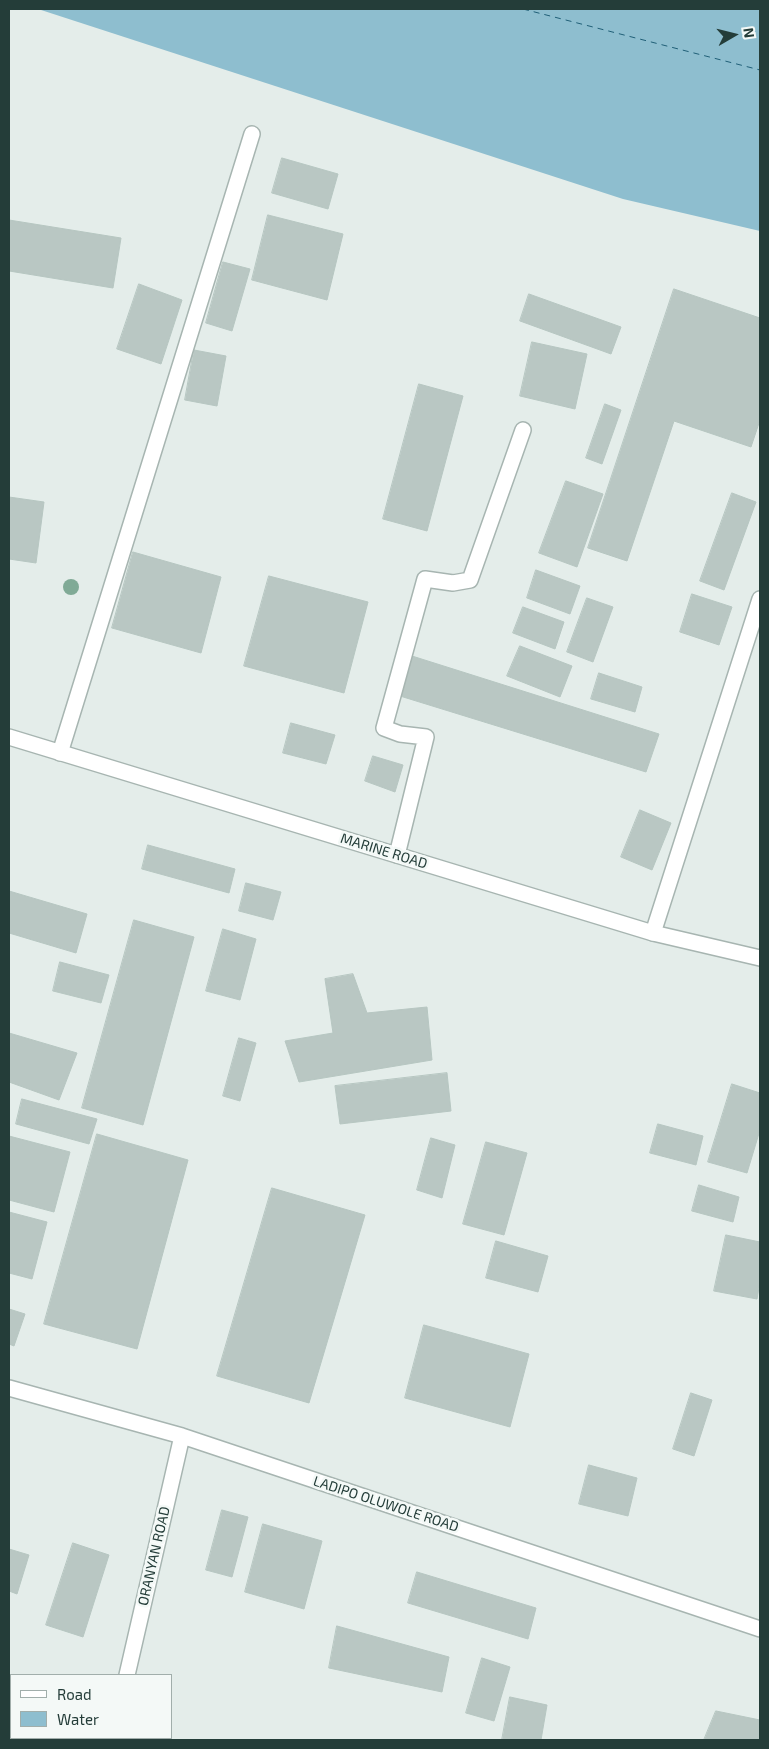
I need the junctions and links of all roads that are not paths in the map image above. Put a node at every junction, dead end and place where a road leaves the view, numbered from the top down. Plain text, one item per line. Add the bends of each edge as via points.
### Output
1 (252, 134) dead end
2 (523, 430) dead end
3 (760, 599) edge
4 (9, 737) edge
5 (60, 753) junction
6 (398, 855) junction
7 (653, 932) junction
8 (760, 958) edge
9 (9, 1388) edge
10 (182, 1436) junction
11 (760, 1629) edge
12 (126, 1674) edge

1 - 5 street
2 - 6 street via 470,580 453,583 425,579 414,615 384,728 400,734 426,737
3 - 7 street
4 - 5 street, MARINE ROAD
5 - 6 street, MARINE ROAD
6 - 7 street, MARINE ROAD
7 - 8 street, MARINE ROAD
9 - 10 street, LADIPO OLUWOLE ROAD
10 - 11 street, LADIPO OLUWOLE ROAD
10 - 12 street, ORANYAN ROAD

